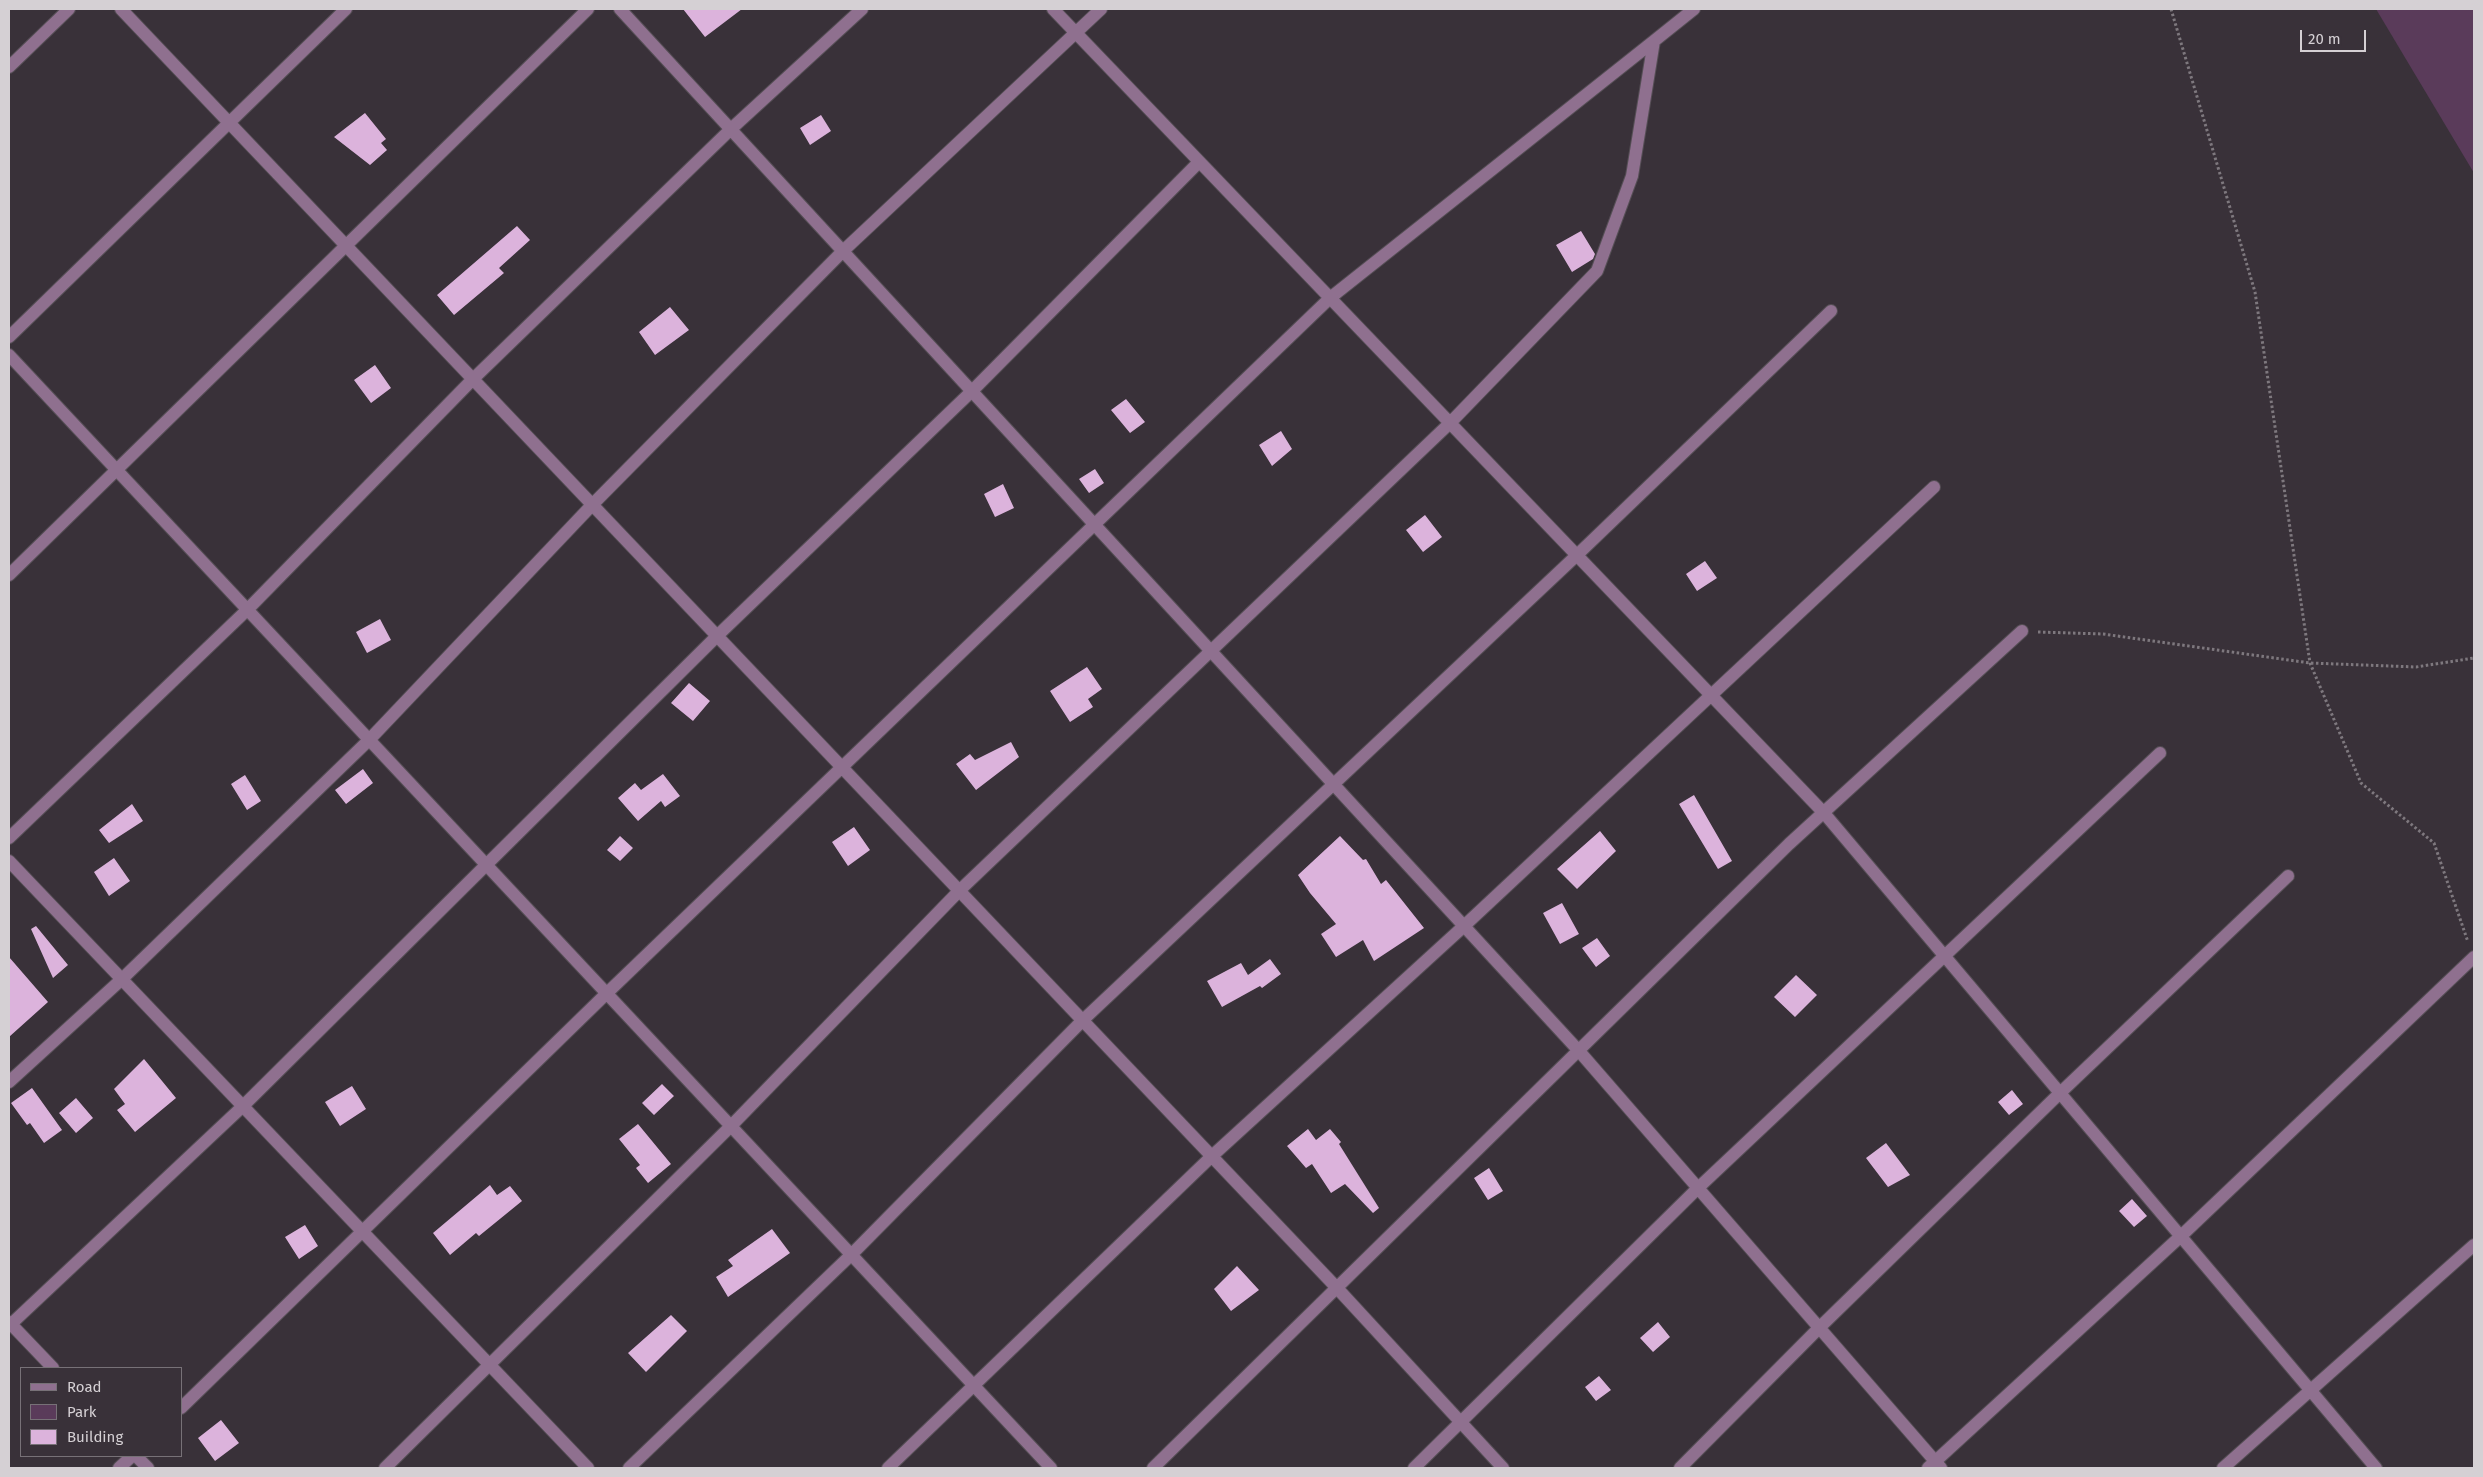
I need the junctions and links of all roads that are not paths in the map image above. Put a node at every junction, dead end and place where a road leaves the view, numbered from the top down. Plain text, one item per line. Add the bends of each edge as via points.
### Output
1 (69, 9) edge
2 (121, 9) edge
3 (346, 9) edge
4 (588, 9) edge
5 (620, 9) edge
6 (862, 9) edge
7 (1053, 9) edge
8 (1101, 9) edge
9 (1694, 9) edge
10 (1075, 32) junction
11 (1654, 41) junction
12 (9, 67) edge
13 (228, 122) junction
14 (731, 129) junction
15 (1199, 162) junction
16 (345, 245) junction
17 (843, 251) junction
18 (1330, 298) junction
19 (1831, 311) dead end
20 (9, 337) edge
21 (9, 355) edge
22 (472, 380) junction
23 (972, 390) junction
24 (1450, 423) junction
25 (116, 470) junction
26 (1934, 488) dead end
27 (593, 504) junction
28 (1094, 524) junction
29 (1576, 555) junction
30 (9, 575) edge
31 (247, 610) junction
32 (2022, 631) road end
33 (717, 636) junction
34 (1211, 651) junction
35 (1710, 695) junction
36 (368, 740) junction
37 (2160, 753) dead end
38 (842, 766) junction
39 (1334, 785) junction
40 (1824, 813) junction
41 (9, 838) edge
42 (9, 861) edge
43 (486, 865) junction
44 (2288, 876) dead end
45 (960, 890) junction
46 (1464, 926) junction
47 (1943, 954) junction
48 (2474, 958) edge
49 (122, 979) junction
50 (606, 994) junction
51 (1083, 1020) junction
52 (1579, 1050) junction
53 (9, 1082) edge
54 (2060, 1092) junction
55 (242, 1107) junction
56 (731, 1126) junction
57 (1212, 1156) junction
58 (1698, 1188) junction
59 (362, 1232) junction
60 (2181, 1236) junction
61 (2474, 1245) edge
62 (851, 1255) junction
63 (1337, 1288) junction
64 (10, 1324) edge
65 (1820, 1327) junction
66 (490, 1366) junction
67 (52, 1367) edge
68 (973, 1386) junction
69 (2310, 1390) junction
70 (182, 1407) edge
71 (1461, 1422) junction
72 (131, 1457) edge
73 (137, 1457) edge
74 (1935, 1466) edge
75 (119, 1468) edge
76 (148, 1468) edge
77 (385, 1468) edge
78 (588, 1468) edge
79 (629, 1468) edge
80 (888, 1468) edge
81 (1051, 1468) edge
82 (1153, 1468) edge
83 (1414, 1468) edge
84 (1503, 1468) edge
85 (1680, 1468) edge
86 (2223, 1468) edge
87 (2376, 1468) edge

1 - 12 street
2 - 13 street
3 - 13 street
4 - 16 street
5 - 14 street
6 - 14 street
7 - 10 street
8 - 10 street
9 - 11 street
10 - 15 street
10 - 17 street
11 - 18 street
11 - 24 street via 1632,176 1597,271
13 - 16 street
13 - 20 street
14 - 17 street
14 - 22 street
15 - 18 street
15 - 23 street
16 - 22 street
16 - 25 street
17 - 23 street
17 - 27 street
18 - 24 street
18 - 28 street
19 - 29 street
21 - 25 street
22 - 27 street
22 - 31 street
23 - 28 street
23 - 33 street
24 - 29 street
24 - 34 street
25 - 30 street
25 - 31 street
26 - 35 street
27 - 33 street
27 - 36 street
28 - 34 street
28 - 38 street
29 - 35 street
29 - 39 street
31 - 36 street
31 - 41 street
32 - 40 street
33 - 38 street
33 - 43 street
34 - 39 street
34 - 45 street
35 - 40 street
35 - 46 street
36 - 43 street
36 - 49 street
37 - 47 street
38 - 45 street
38 - 50 street
39 - 46 street
39 - 51 street
40 - 47 street
40 - 52 street
42 - 49 street
43 - 50 street
43 - 55 street
44 - 54 street
45 - 51 street
45 - 56 street
46 - 52 street
46 - 57 street
47 - 54 street
47 - 58 street
48 - 60 street
49 - 53 street
49 - 55 street
50 - 56 street
50 - 59 street
51 - 57 street
51 - 62 street
52 - 58 street
52 - 63 street
54 - 60 street
54 - 65 street
55 - 59 street
55 - 64 street
56 - 62 street
56 - 66 street
57 - 63 street
57 - 68 street
58 - 65 street
58 - 71 street
59 - 66 street
59 - 70 street
60 - 69 street
60 - 74 street
61 - 69 street
62 - 68 street
62 - 79 street
63 - 71 street
63 - 82 street
64 - 67 street
65 - 74 street
65 - 85 street
66 - 77 street
66 - 78 street
68 - 80 street
68 - 81 street
69 - 86 street
69 - 87 street
71 - 83 street
71 - 84 street
72 - 75 street
73 - 76 street

